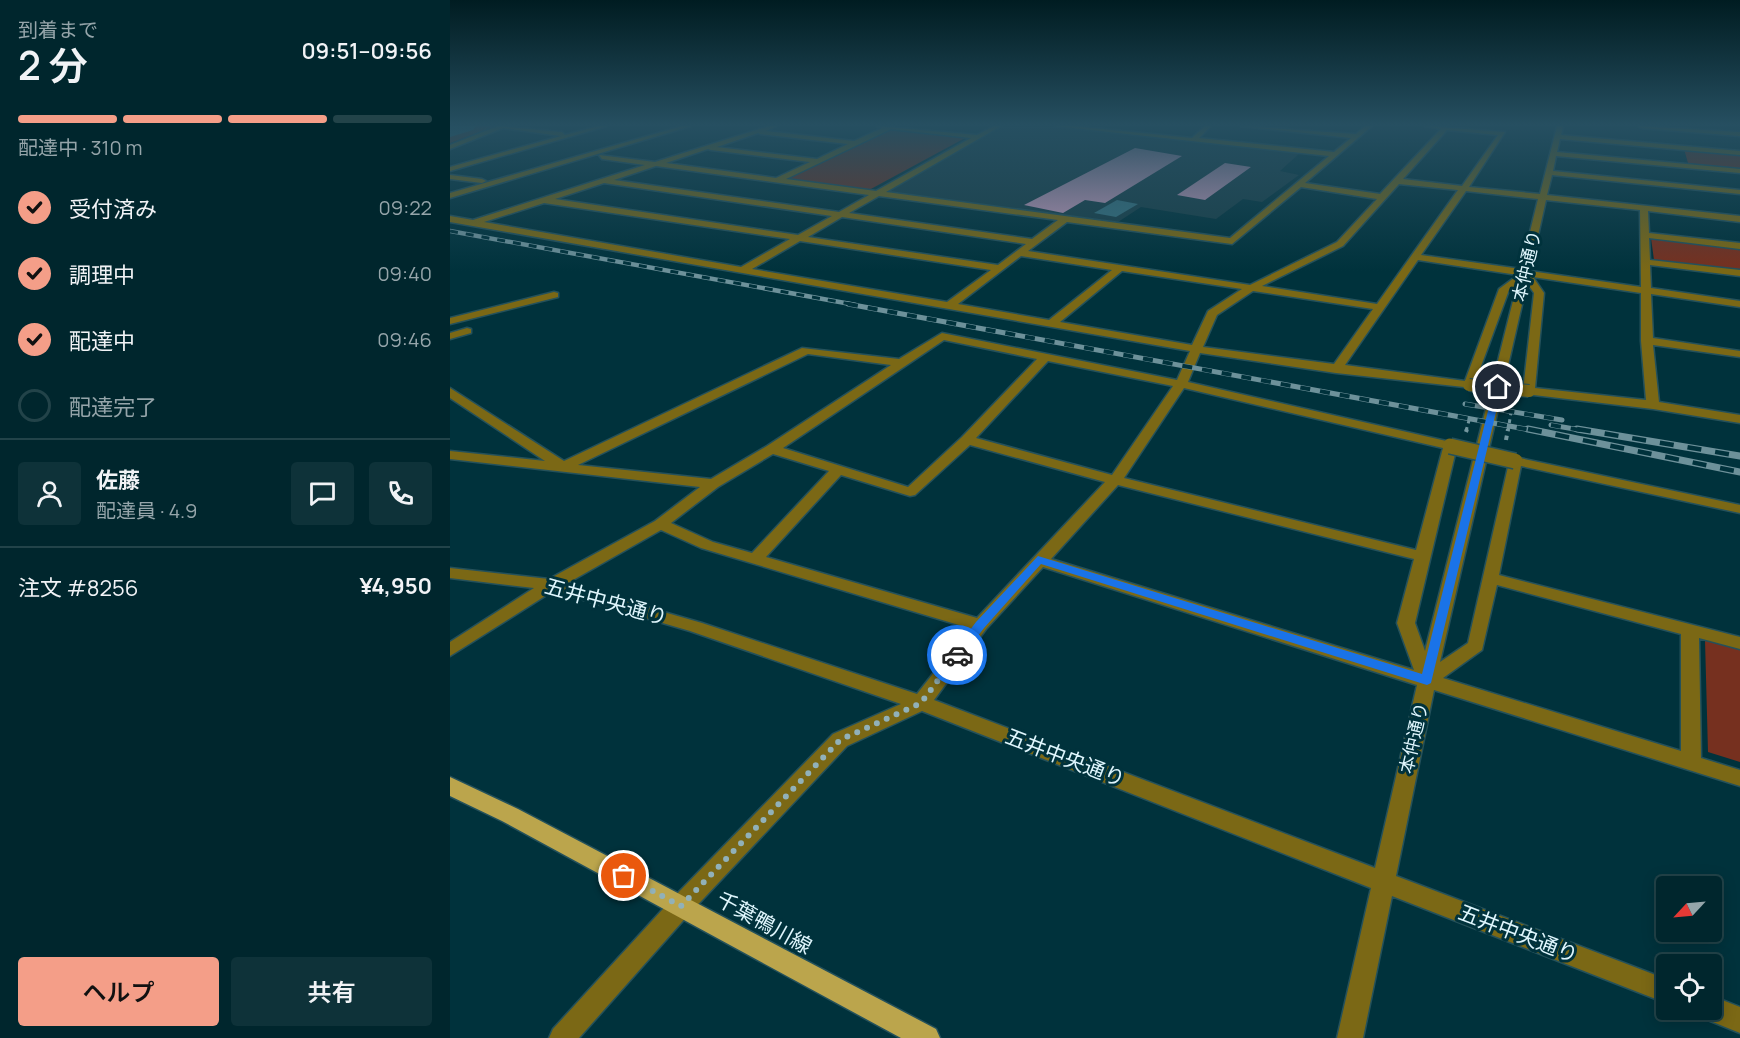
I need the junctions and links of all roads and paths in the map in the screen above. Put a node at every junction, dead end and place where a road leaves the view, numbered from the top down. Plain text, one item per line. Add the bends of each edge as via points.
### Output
1 (505, 174) edge
2 (523, 174) edge
3 (546, 174) edge
4 (623, 174) edge
5 (729, 174) edge
6 (790, 174) edge
7 (912, 174) edge
8 (1313, 174) edge
9 (1402, 174) edge
10 (1472, 174) edge
11 (1551, 174) edge
12 (1565, 174) edge
13 (450, 177) edge
14 (482, 181) junction
15 (603, 181) junction
16 (776, 181) junction
17 (1396, 181) junction
18 (1301, 185) junction
19 (1461, 189) junction
20 (450, 190) edge
21 (1740, 192) edge
22 (878, 194) junction
23 (450, 196) edge
24 (1381, 197) junction
25 (1544, 198) junction
26 (543, 200) junction
27 (450, 204) edge
28 (1644, 208) junction
29 (841, 215) junction
30 (450, 219) edge
31 (1065, 219) junction
32 (1740, 219) edge
33 (473, 223) junction
34 (1644, 235) junction
35 (799, 238) junction
36 (1034, 242) junction
37 (1740, 246) edge
38 (1020, 253) junction
39 (1414, 257) junction
40 (1645, 262) junction
41 (1000, 268) junction
42 (1120, 268) junction
43 (744, 269) junction
44 (1740, 273) edge
45 (1526, 274) junction
46 (1251, 288) junction
47 (1646, 291) junction
48 (554, 295) dead end
49 (1740, 304) edge
50 (950, 305) junction
51 (1378, 307) junction
52 (450, 321) edge
53 (1052, 323) junction
54 (467, 331) dead end
55 (450, 336) edge
56 (1647, 341) junction
57 (1196, 349) junction
58 (1740, 354) edge
59 (1045, 357) junction
60 (902, 363) junction
61 (1336, 369) junction
62 (1181, 384) junction
63 (1469, 385) junction
64 (1529, 391) junction
65 (450, 392) edge
66 (1513, 402) dead end
67 (1653, 405) junction
68 (1473, 407) dead end
69 (1740, 419) edge
70 (967, 440) junction
71 (1457, 443) junction
72 (1504, 446) dead end
73 (772, 449) junction
74 (450, 455) edge
75 (1515, 461) junction
76 (563, 467) junction
77 (838, 470) junction
78 (1115, 480) junction
79 (713, 484) junction
80 (1740, 509) edge
81 (660, 525) junction
82 (1421, 556) junction
83 (755, 559) junction
84 (1038, 560) junction
85 (450, 573) edge
86 (1489, 578) junction
87 (551, 585) junction
88 (980, 625) junction
89 (1690, 630) junction
90 (1740, 643) edge
91 (450, 650) edge
92 (1427, 680) junction
93 (921, 703) junction
94 (1691, 763) junction
95 (1740, 778) edge
96 (450, 786) edge
97 (1382, 881) junction
98 (681, 906) junction
99 (1656, 987) edge
100 (1722, 1013) edge
101 (1740, 1020) edge
102 (562, 1038) edge
103 (927, 1038) edge
104 (1350, 1038) edge

1 - 14 street
2 - 23 street
3 - 27 street
4 - 15 street
5 - 16 street
6 - 16 street
7 - 22 street
8 - 18 street
9 - 17 street
10 - 19 street
11 - 25 street, 本仲通り
12 - 21 street
13 - 14 street
14 - 20 street
15 - 26 street
15 - 29 street
16 - 22 street
17 - 19 street
17 - 24 street
18 - 24 street
18 - 31 street via 1232,241
19 - 25 street
19 - 39 street
22 - 29 street
22 - 31 street
24 - 46 street via 1340,244
25 - 28 street
25 - 45 street, 本仲通り
26 - 33 street
26 - 35 street
28 - 32 street
28 - 34 street
29 - 35 street
29 - 36 street
30 - 33 street
31 - 36 street
33 - 43 street
34 - 37 street
34 - 40 street
35 - 41 street
35 - 43 street
36 - 38 street
38 - 41 street
38 - 42 street
39 - 45 street
39 - 51 street
40 - 44 street
40 - 47 street
41 - 50 street
42 - 46 street
42 - 53 street
43 - 50 street
45 - 47 street
45 - 63 street via 1504,289
45 - 64 street via 1539,293
45 - 92 street, 本仲通り
46 - 51 street
46 - 57 street via 1212,313
47 - 49 street
47 - 56 street
48 - 52 street
50 - 53 street
51 - 61 street
53 - 57 street
54 - 55 street
56 - 58 street
56 - 67 street
57 - 61 street
57 - 62 street
59 - 60 street via 942,336
59 - 62 street
59 - 70 street
60 - 73 street
60 - 76 street via 806,350
61 - 63 street
62 - 71 street
62 - 78 street
63 - 64 street, bridge
64 - 67 street
65 - 76 street
66 - 72 path
67 - 69 street
68 - 71 path
70 - 77 street via 910,492
70 - 78 street
71 - 75 street, bridge
71 - 82 street
73 - 77 street
73 - 79 street
74 - 76 street
75 - 80 street
75 - 86 street
76 - 79 street
77 - 83 street
78 - 82 street
78 - 84 street
79 - 81 street
81 - 83 street
81 - 87 street
82 - 92 street via 1406,623
83 - 88 street
84 - 88 street
84 - 92 street
85 - 87 street, 五井中央通り
86 - 89 street
86 - 92 street via 1476,646
87 - 91 street
87 - 93 street, 五井中央通り via 696,627
88 - 93 street
89 - 90 street
89 - 94 street
92 - 94 street
92 - 97 street, 本仲通り
93 - 97 street, 五井中央通り
93 - 98 street via 840,740
94 - 95 street
96 - 98 main road, 千葉鴨川線
97 - 99 street, 五井中央通り
97 - 104 street, 本仲通り
98 - 102 street
98 - 103 main road, 千葉鴨川線
100 - 101 street

